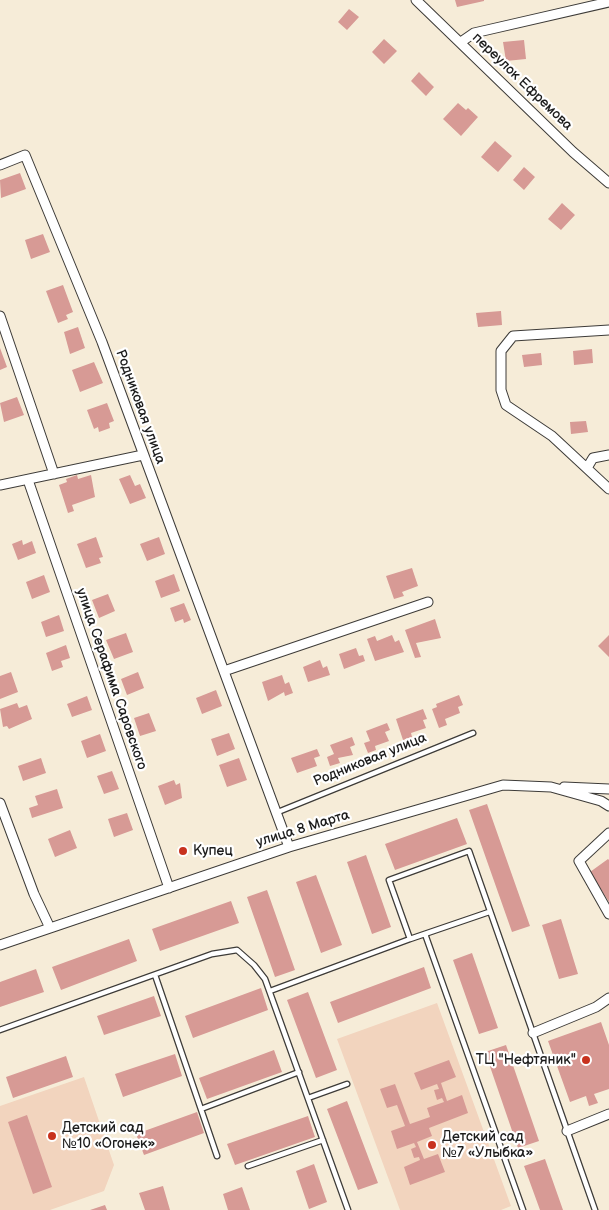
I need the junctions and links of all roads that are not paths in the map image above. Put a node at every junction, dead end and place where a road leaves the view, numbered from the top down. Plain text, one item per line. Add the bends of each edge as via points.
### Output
1 (416, 0) edge
2 (609, 2) edge
3 (461, 42) junction
4 (0, 166) edge
5 (609, 183) edge
6 (0, 316) edge
7 (609, 330) edge
8 (143, 455) junction
9 (609, 455) edge
10 (587, 468) junction
11 (54, 474) junction
12 (28, 480) junction
13 (0, 485) edge
14 (609, 489) edge
15 (428, 602) dead end
16 (224, 671) junction
17 (473, 733) dead end
18 (551, 787) junction
19 (609, 789) edge
20 (0, 802) edge
21 (609, 806) edge
22 (278, 812) junction
23 (609, 833) edge
24 (289, 846) junction
25 (169, 888) junction
26 (489, 912) junction
27 (609, 914) edge
28 (50, 928) junction
29 (425, 934) junction
30 (410, 939) junction
31 (0, 945) edge
32 (155, 974) junction
33 (270, 991) junction
34 (609, 998) edge
35 (0, 1030) edge
36 (533, 1033) junction
37 (299, 1072) junction
38 (347, 1084) dead end
39 (308, 1098) junction
40 (200, 1109) junction
41 (609, 1114) edge
42 (567, 1131) junction
43 (323, 1140) junction
44 (217, 1156) dead end
45 (248, 1166) dead end
46 (348, 1210) edge
47 (523, 1210) edge
48 (595, 1210) edge

1 - 3 street, переулок Ефремова
2 - 3 street via 474,33
3 - 5 street, переулок Ефремова
4 - 8 street, Родниковая улица via 25,155 102,342
6 - 11 street
7 - 10 street via 513,336 500,351 501,390 506,405 552,436
8 - 11 street
8 - 16 street, Родниковая улица
9 - 10 street via 593,458
10 - 14 street
11 - 12 street
12 - 13 street
12 - 25 street, улица Серафима Саровского
15 - 16 street
16 - 22 street, Родниковая улица
17 - 22 lane, Родниковая улица
18 - 19 street
18 - 21 street
18 - 24 street, улица 8 Марта via 503,785
20 - 28 street
22 - 24 street, Родниковая улица
23 - 27 street via 579,862
24 - 25 street, улица 8 Марта
25 - 28 street, улица 8 Марта
26 - 29 lane
26 - 30 lane via 469,851 389,880
26 - 36 lane
28 - 31 street, улица 8 Марта
29 - 30 lane
29 - 47 lane
30 - 33 lane
32 - 33 lane via 212,954 237,950 254,965
32 - 35 lane
32 - 40 lane
33 - 37 lane
34 - 36 street via 596,1007
36 - 42 lane
37 - 39 lane
37 - 40 lane
38 - 39 lane
39 - 43 lane
40 - 44 lane
41 - 42 street
42 - 48 lane
43 - 45 lane
43 - 46 lane

